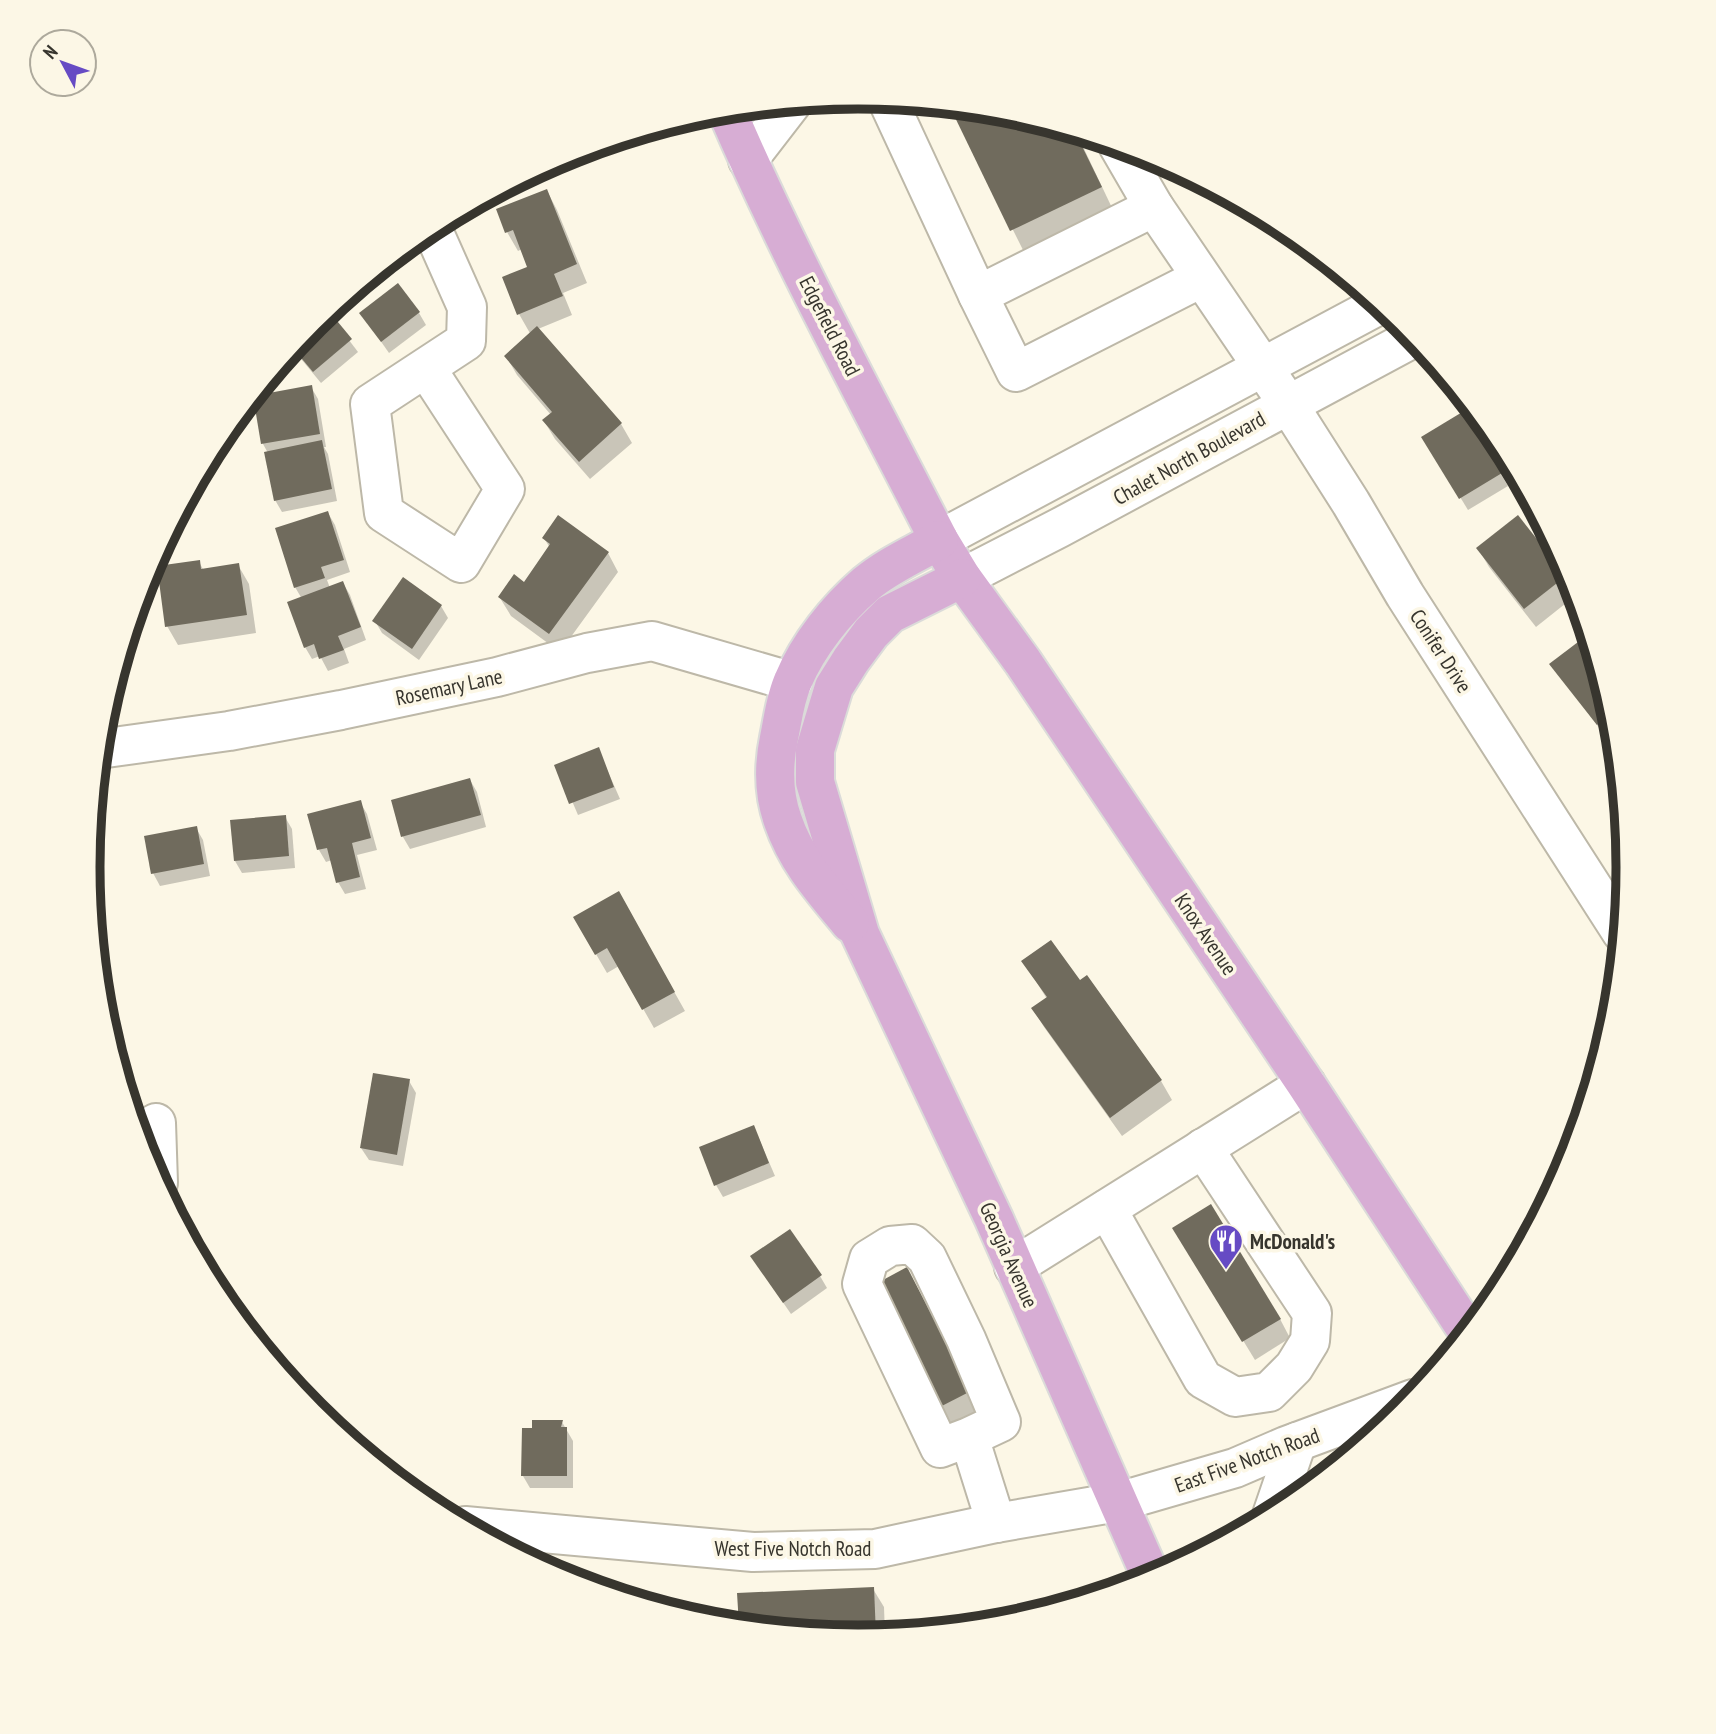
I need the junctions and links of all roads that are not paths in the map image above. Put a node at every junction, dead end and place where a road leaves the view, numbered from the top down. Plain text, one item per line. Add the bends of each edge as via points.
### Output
1 (892, 110) edge
2 (785, 112) edge
3 (730, 120) edge
4 (1125, 158) edge
5 (748, 160) junction
6 (1154, 207) junction
7 (436, 238) edge
8 (1201, 278) junction
9 (978, 295) junction
10 (1371, 309) edge
11 (1405, 342) edge
12 (426, 368) junction
13 (1262, 368) junction
14 (1288, 404) junction
15 (939, 540) junction
16 (962, 578) junction
17 (793, 681) junction
18 (110, 747) edge
19 (1615, 916) edge
20 (860, 934) junction
21 (1306, 1084) junction
22 (156, 1123) dead end
23 (1203, 1148) junction
24 (157, 1157) edge
25 (1107, 1209) junction
26 (1014, 1267) junction
27 (1463, 1324) edge
28 (1389, 1408) edge
29 (969, 1437) junction
30 (1297, 1442) junction
31 (1229, 1470) junction
32 (1274, 1500) edge
33 (1118, 1502) junction
34 (1261, 1508) edge
35 (996, 1523) junction
36 (487, 1528) edge
37 (1147, 1568) edge

1 - 9 street
2 - 5 street
3 - 5 main road, Edgefield Road
4 - 6 street, Conifer Drive
5 - 15 main road, Edgefield Road
6 - 8 street, Conifer Drive
6 - 9 street
7 - 12 street via 467,307 466,341
8 - 9 street via 1016,372
8 - 13 street, Conifer Drive
10 - 13 street, Chalet North Boulevard
11 - 14 street, Chalet North Boulevard
12 - 12 street via 370,404 384,513 461,563 505,489
13 - 14 street, Conifer Drive
13 - 15 street, Chalet North Boulevard
14 - 16 street, Chalet North Boulevard
14 - 19 street, Conifer Drive via 1405,596
15 - 16 main road, Knox Avenue
15 - 17 main road, Georgia Avenue via 868,582 847,602 805,657
16 - 20 main road, Georgia Avenue via 890,614 871,633 834,687 821,730 815,782
16 - 21 main road, Knox Avenue
17 - 18 street, Rosemary Lane via 652,641 341,710
17 - 20 main road, Georgia Avenue via 774,760 783,821 806,871
20 - 26 main road, Georgia Avenue
21 - 23 street
21 - 27 main road, Knox Avenue
22 - 24 street
23 - 25 street
23 - 25 street via 1312,1313 1310,1340 1294,1367 1269,1392 1235,1397 1203,1379
25 - 26 street
26 - 33 main road, Georgia Avenue
28 - 30 street, East Five Notch Road
29 - 29 street via 1001,1422 927,1258 912,1244 890,1246 869,1259 862,1284 940,1448
29 - 35 street
30 - 31 street, East Five Notch Road
30 - 32 street
31 - 33 street, East Five Notch Road
31 - 34 street
33 - 35 street, West Five Notch Road
33 - 37 main road, Georgia Avenue
35 - 36 street, West Five Notch Road via 875,1549 752,1552

